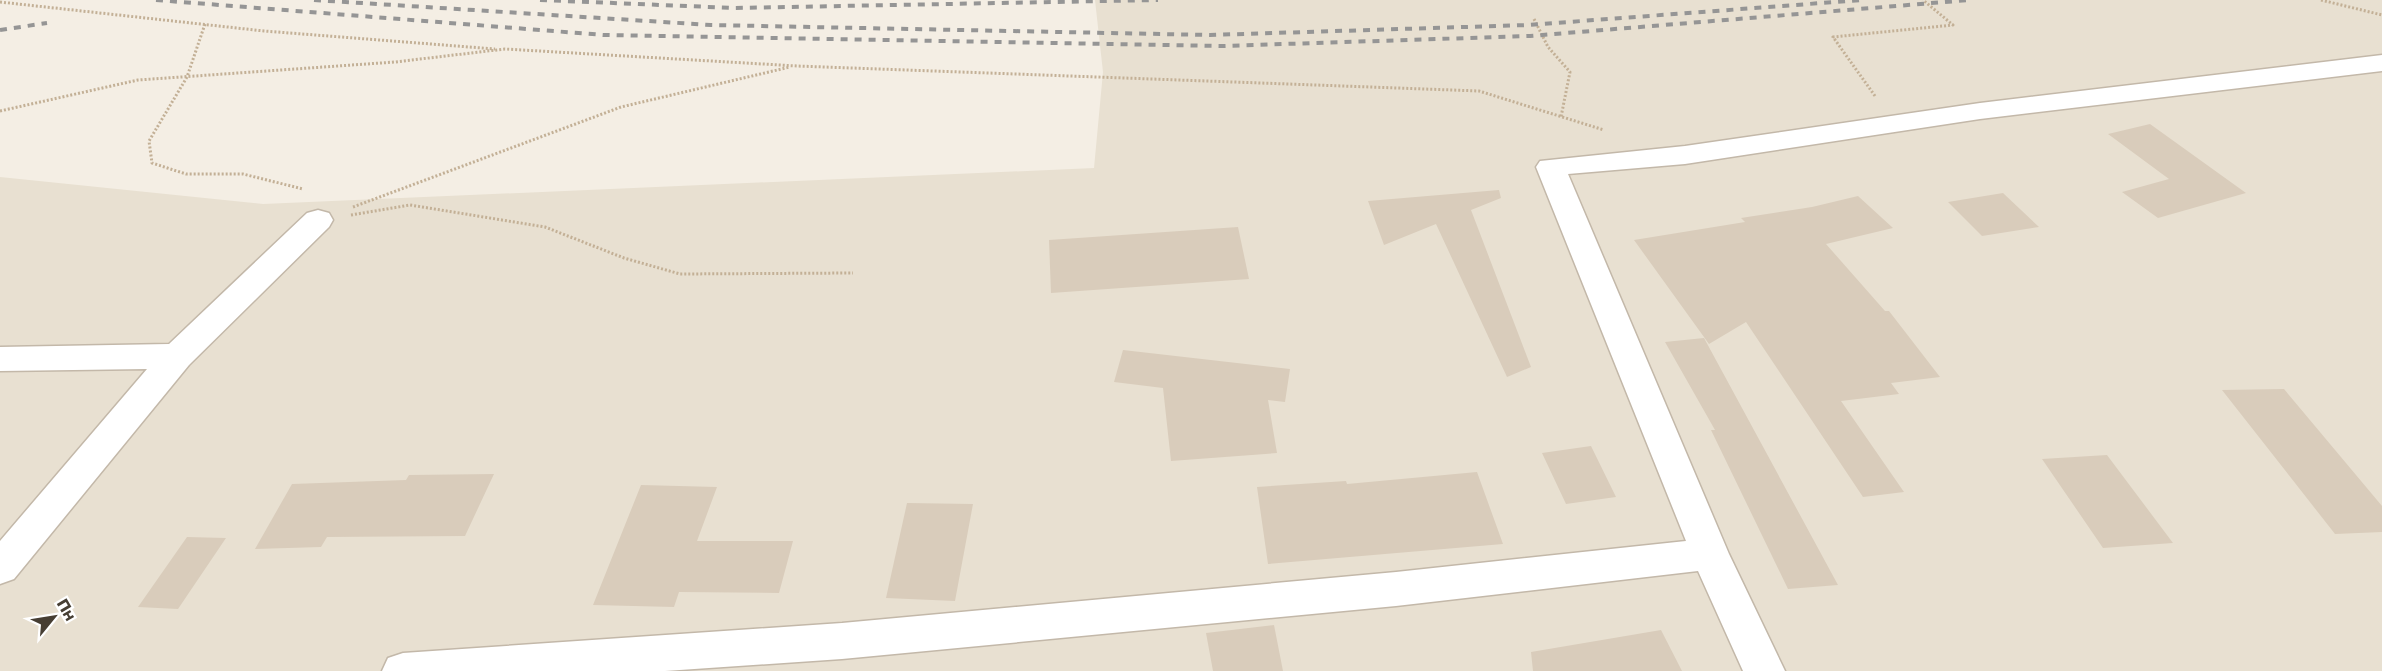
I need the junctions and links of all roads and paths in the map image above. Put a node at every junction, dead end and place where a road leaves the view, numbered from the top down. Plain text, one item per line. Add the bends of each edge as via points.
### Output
1 (1923, 0) edge
2 (2321, 0) edge
3 (0, 2) edge
4 (2382, 15) edge
5 (1534, 20) dead end
6 (205, 24) junction
7 (505, 49) junction
8 (2382, 63) edge
9 (797, 66) junction
10 (187, 77) junction
11 (0, 111) edge
12 (1561, 117) junction
13 (1894, 124) junction
14 (1606, 130) dead end
15 (318, 220) junction
16 (853, 273) dead end
17 (177, 356) junction
18 (0, 359) edge
19 (1710, 554) junction
20 (0, 568) edge
21 (403, 671) edge
22 (1764, 671) edge

1 - 13 path via 1953,25 1833,37
2 - 4 path
3 - 6 path
5 - 12 path via 1548,46 1570,72
6 - 7 path
6 - 10 path
7 - 9 path
7 - 10 path via 395,62
8 - 13 street
9 - 12 path via 1479,91
9 - 15 path via 621,107
10 - 11 path via 138,80
10 - 15 path via 149,141 152,163 186,174 243,174 299,187 323,196
12 - 14 path
13 - 19 street via 1685,155 1550,167
15 - 16 path via 410,205 545,227 624,258 680,274
15 - 17 street
17 - 18 street
17 - 20 street
19 - 21 street via 1384,591 865,639
19 - 22 street

